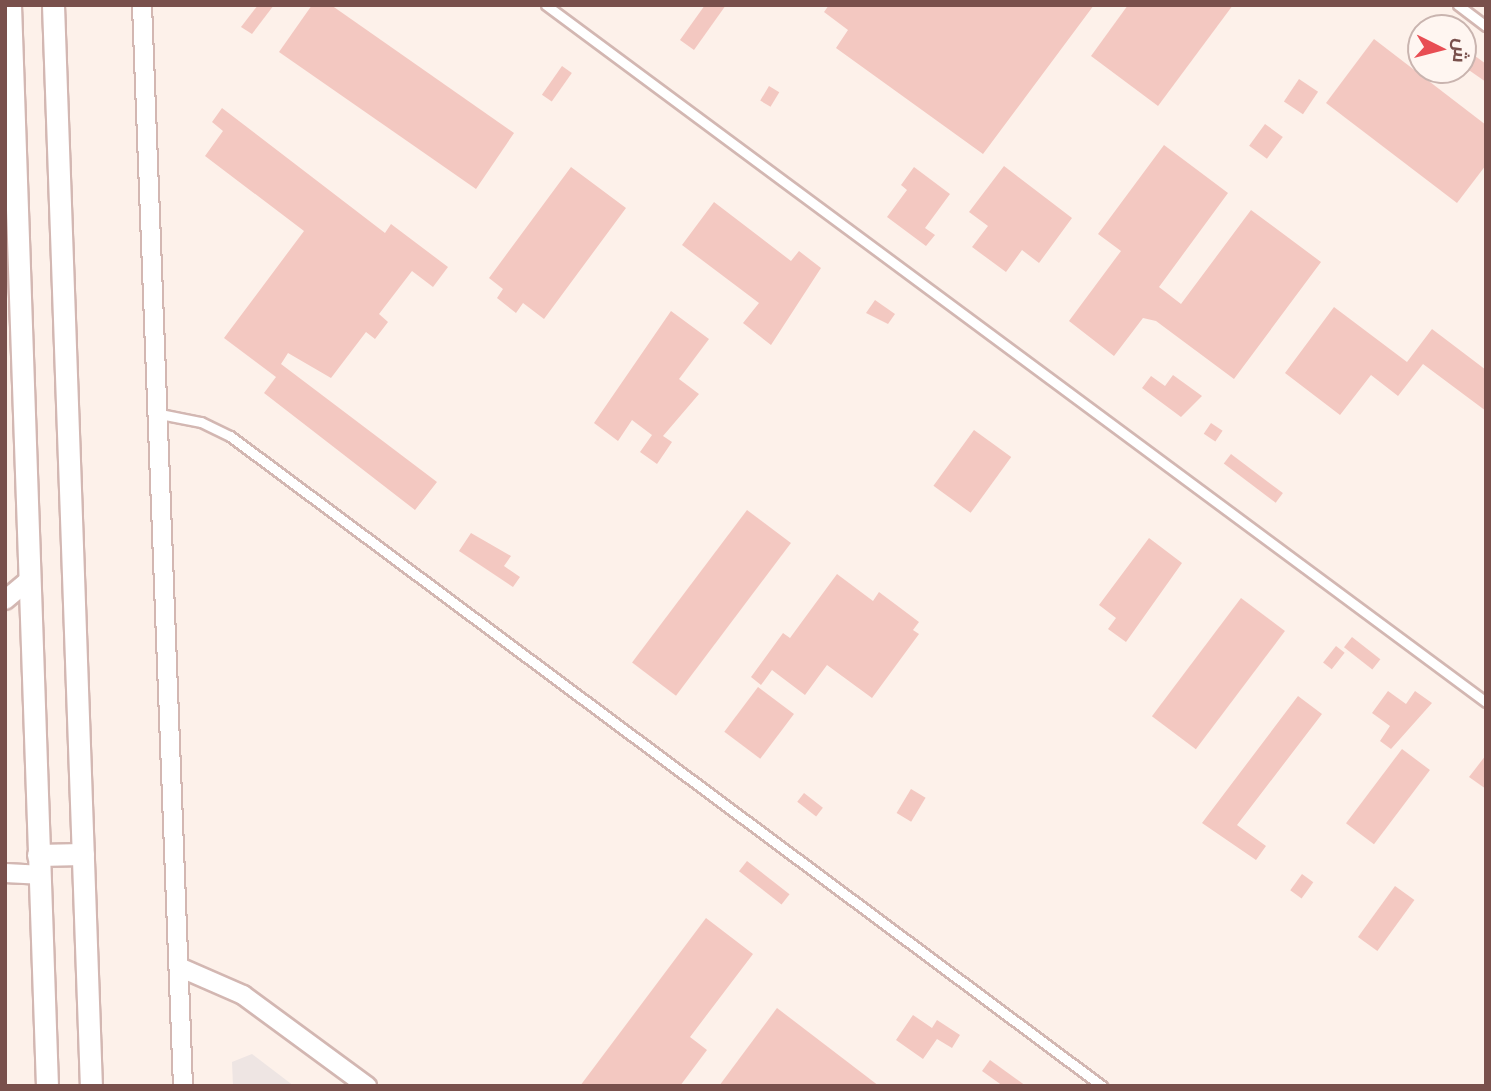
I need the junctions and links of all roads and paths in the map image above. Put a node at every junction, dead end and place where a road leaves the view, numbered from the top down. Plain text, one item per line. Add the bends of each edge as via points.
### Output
1 (9, 5) edge
2 (54, 5) edge
3 (142, 5) edge
4 (546, 5) edge
5 (1458, 5) edge
6 (1486, 26) edge
7 (153, 413) junction
8 (29, 580) junction
9 (5, 600) edge
10 (1486, 702) edge
11 (83, 854) junction
12 (38, 865) junction
13 (5, 873) edge
14 (179, 968) junction
15 (46, 1085) edge
16 (91, 1086) edge
17 (183, 1086) edge
18 (367, 1086) edge
19 (1102, 1086) edge

1 - 8 street
2 - 11 street
3 - 7 street
4 - 10 lane
5 - 6 lane
7 - 14 street
7 - 19 lane via 201,422 230,436
8 - 9 street
8 - 12 street
11 - 12 street
11 - 16 street
12 - 13 street
12 - 15 street
14 - 17 street
14 - 18 street via 243,995

